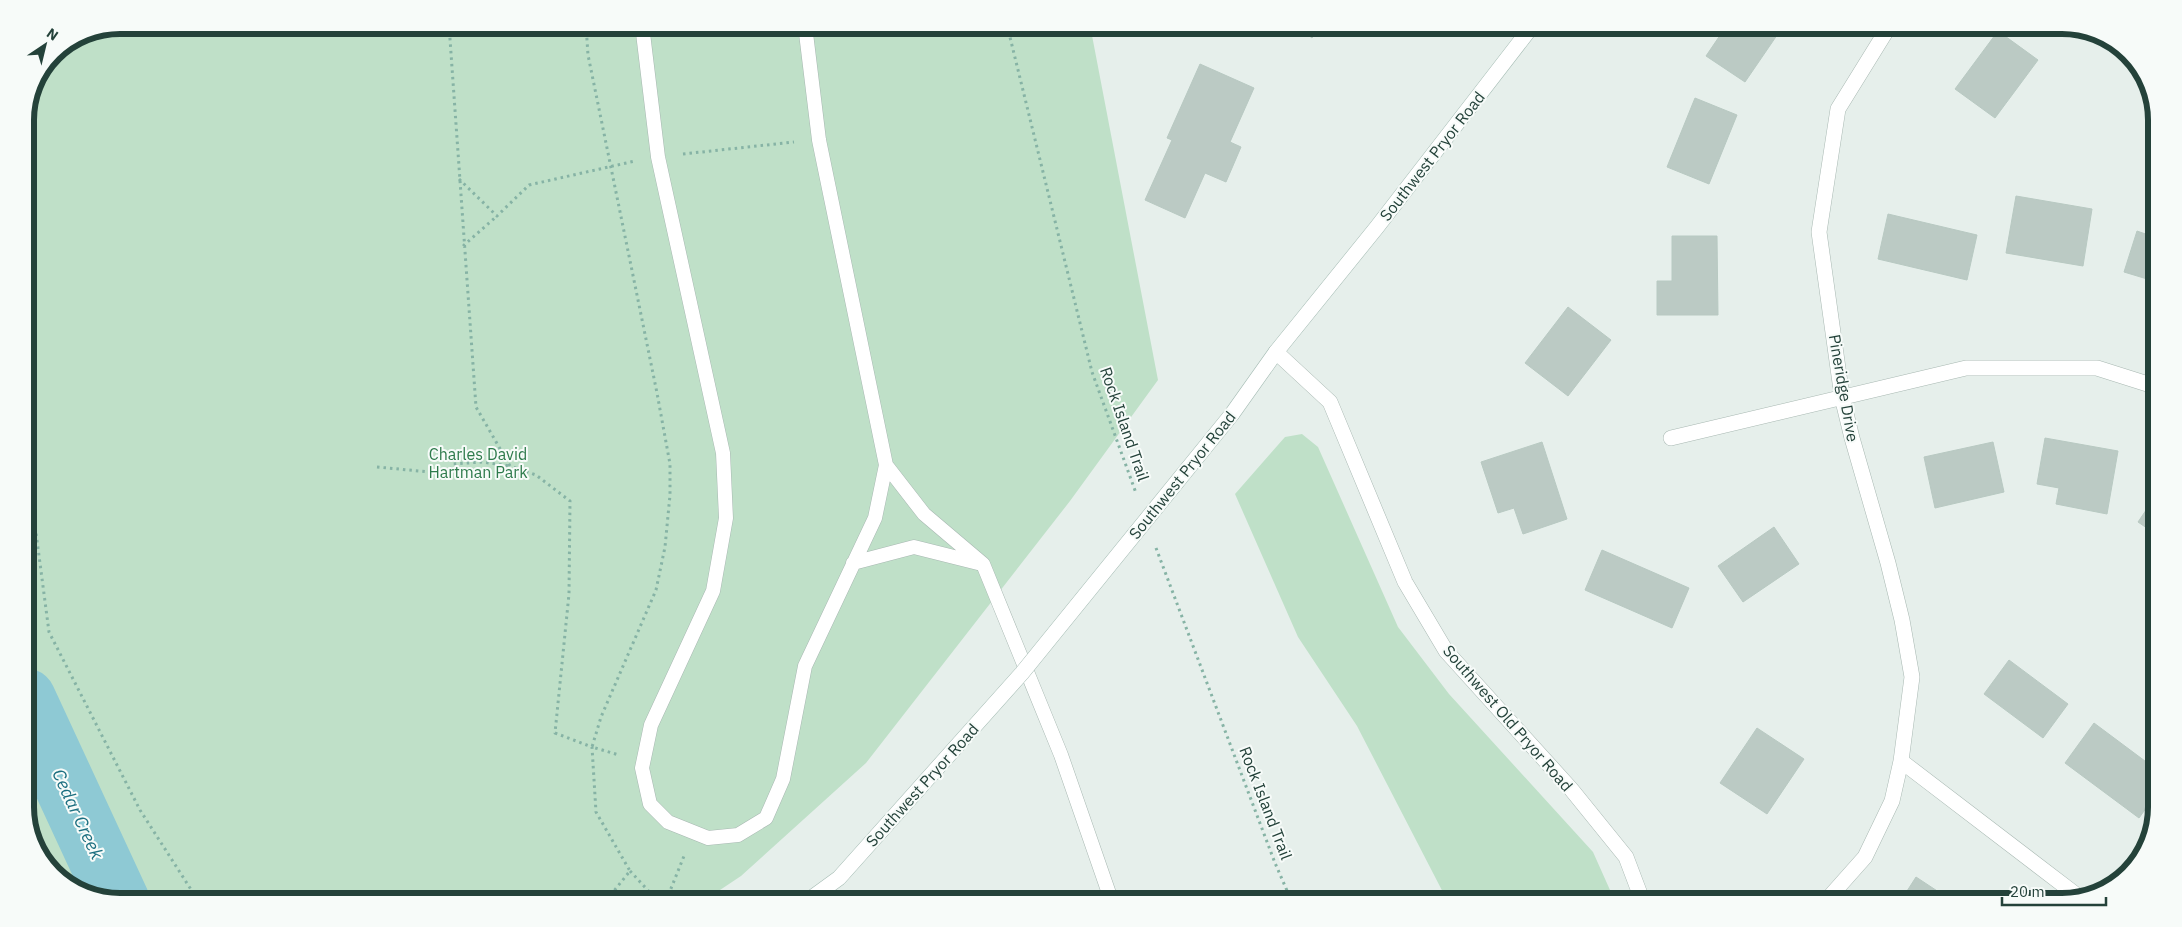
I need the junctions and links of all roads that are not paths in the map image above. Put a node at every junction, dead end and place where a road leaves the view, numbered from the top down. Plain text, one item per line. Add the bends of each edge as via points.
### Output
1 (643, 34) edge
2 (806, 34) edge
3 (1526, 34) edge
4 (1884, 34) edge
5 (1276, 352) junction
6 (2148, 384) edge
7 (1842, 397) junction
8 (1672, 438) dead end
9 (886, 465) junction
10 (853, 563) junction
11 (983, 564) junction
12 (1901, 761) junction
13 (818, 893) edge
14 (1109, 893) edge
15 (1640, 893) edge
16 (1834, 893) edge
17 (2074, 893) edge

1 - 10 lane via 658,157 724,462 726,518 713,591 651,725 642,768 650,804 668,822 708,838 738,835 766,818 783,779 805,666
2 - 9 lane via 819,140
3 - 5 street, Southwest Pryor Road
4 - 7 street, Pineridge Drive via 1838,109 1819,232
5 - 13 street, Southwest Pryor Road, bridge via 1232,414 1022,673 839,878
5 - 15 street, Southwest Old Pryor Road via 1330,402 1405,582 1446,650 1571,789 1626,857
6 - 7 street via 2097,368 1966,368
7 - 8 street
7 - 12 street, Pineridge Drive via 1893,582 1912,677
9 - 10 lane via 875,518
9 - 11 lane via 924,514
10 - 11 lane via 914,547
11 - 14 lane via 1061,755
12 - 16 street, Pineridge Drive via 1892,801 1865,857
12 - 17 street

